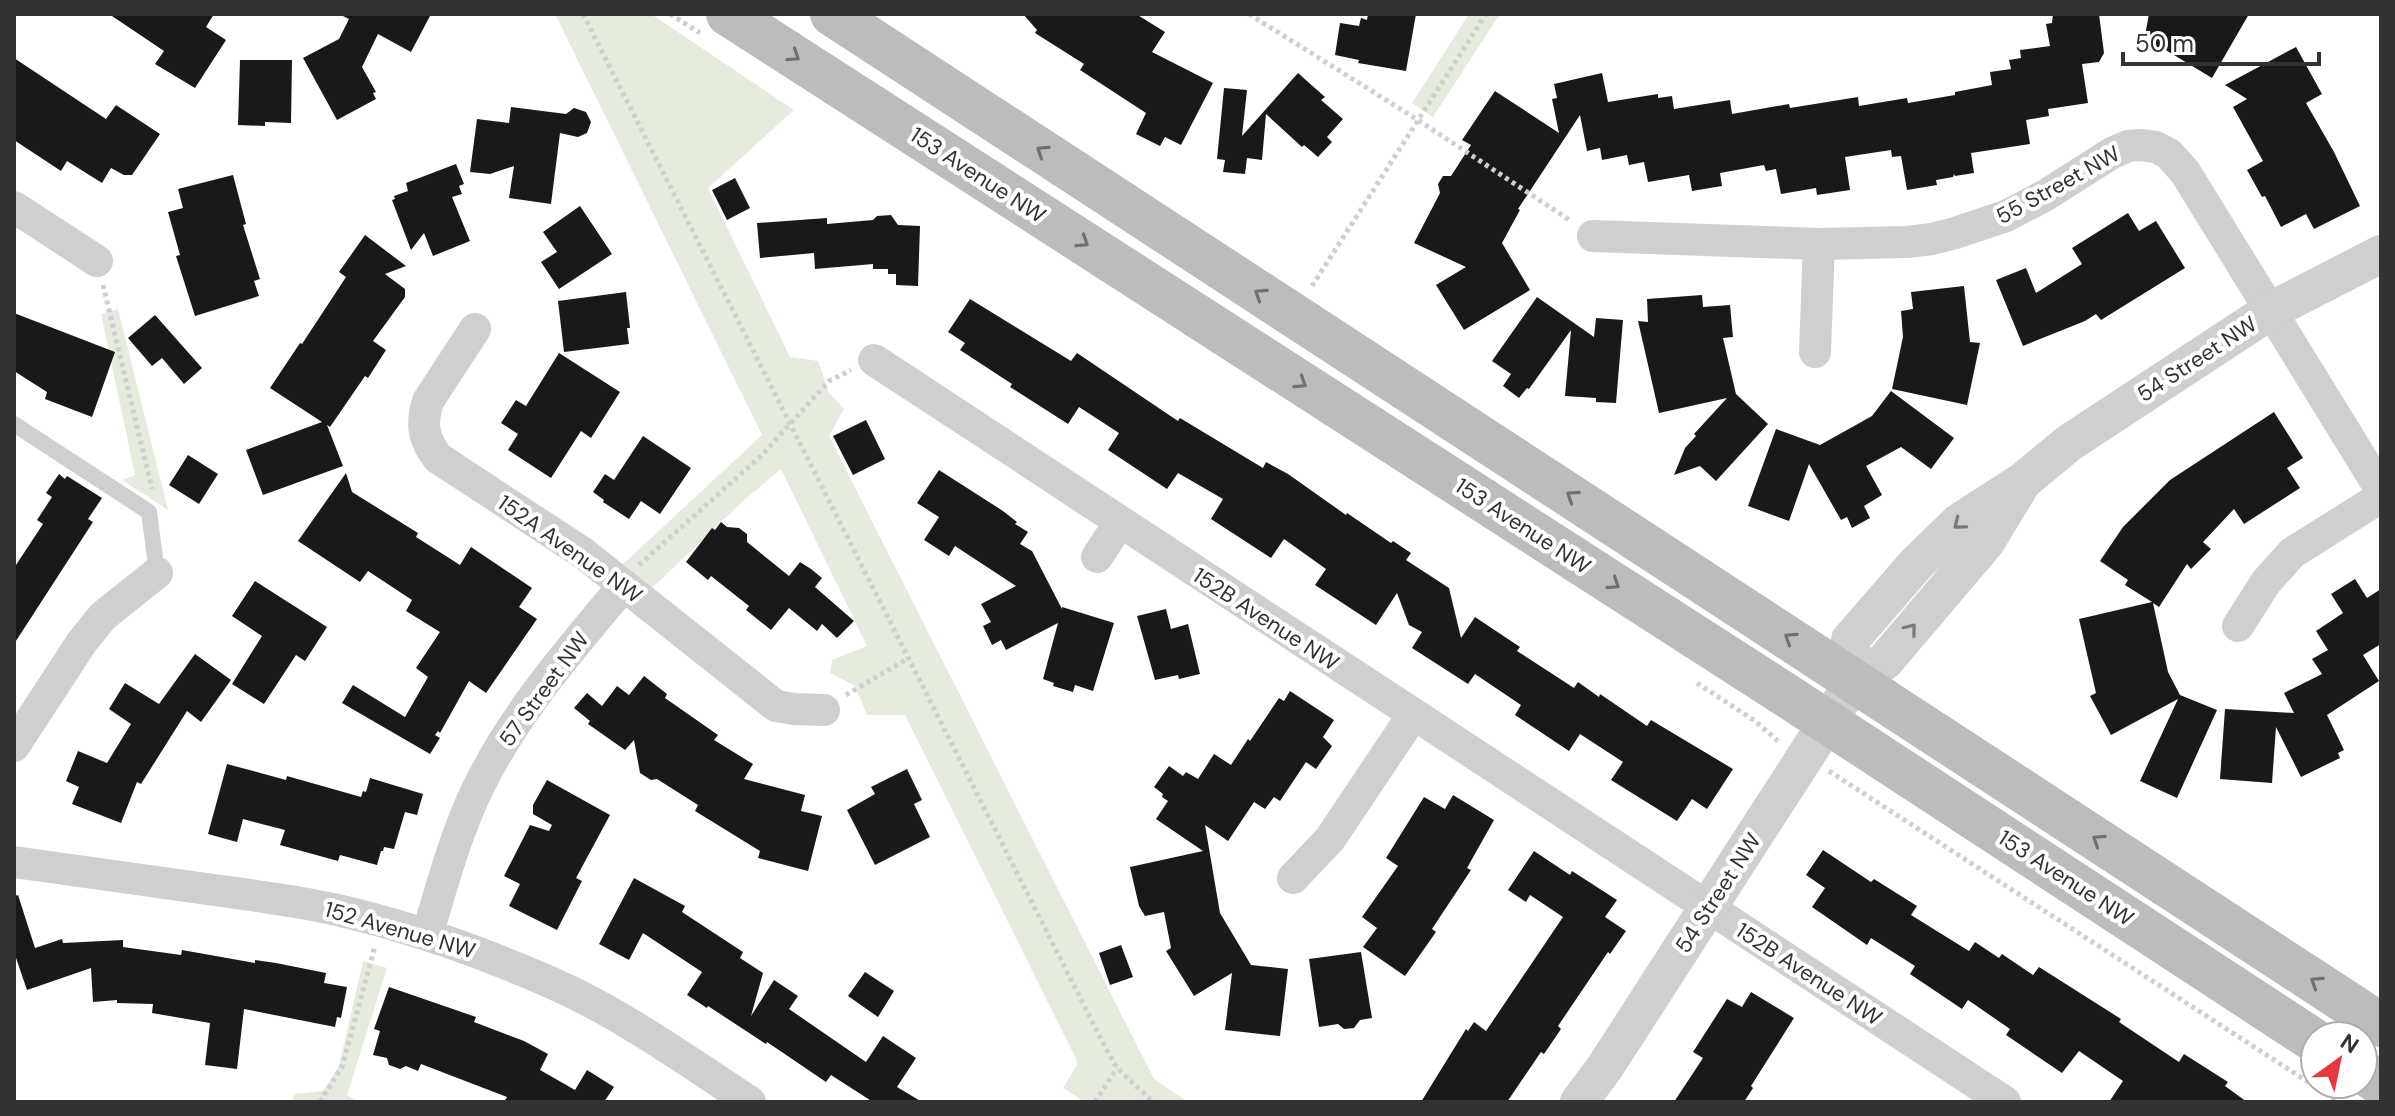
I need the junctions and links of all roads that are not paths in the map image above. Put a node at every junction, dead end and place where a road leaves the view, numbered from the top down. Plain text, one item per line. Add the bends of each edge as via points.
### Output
1 (728, 14) edge
2 (832, 14) edge
3 (14, 207) edge
4 (1593, 236) road end
5 (1819, 244) junction
6 (2381, 254) edge
7 (97, 261) road end
8 (2270, 311) junction
9 (475, 329) dead end
10 (1815, 352) dead end
11 (874, 360) road end
12 (14, 424) edge
13 (2381, 490) edge
14 (2381, 497) edge
15 (1120, 522) junction
16 (1097, 557) dead end
17 (157, 573) joint
18 (624, 585) junction
19 (2238, 626) dead end
20 (1854, 681) junction
21 (824, 710) road end
22 (1413, 715) junction
23 (1828, 723) junction
24 (14, 746) edge
25 (14, 862) edge
26 (1293, 878) dead end
27 (1708, 908) junction
28 (427, 935) junction
29 (2381, 1025) edge
30 (2299, 1031) edge
31 (750, 1102) edge
32 (1579, 1102) edge
33 (2005, 1102) edge

1 -> 23 main road, 153 Avenue NW
20 -> 2 main road
3 - 7 street
4 - 5 street, 55 Street NW
5 - 8 street, 55 Street NW via 1907,242 1955,233 2027,206 2128,146 2156,147 2185,172
5 - 10 street
6 - 8 street, 54 Street NW
8 - 13 street
8 - 20 street, 54 Street NW via 1958,523 1850,640
9 - 18 street, 152A Avenue NW via 428,401 423,424 429,447
11 - 15 street, 152B Avenue NW
12 - 17 lane via 149,512
14 - 19 street via 2292,553
15 - 16 street
15 - 22 street, 152B Avenue NW
17 - 24 street via 96,624
18 - 21 street, 152A Avenue NW via 776,706
18 - 28 street, 57 Street NW via 528,704 493,759 462,824
20 - 23 street, 54 Street NW
29 -> 20 main road
22 - 26 street via 1330,839
22 - 27 street, 152B Avenue NW
23 - 27 street, 54 Street NW
23 - 30 main road, 153 Avenue NW
25 - 28 street, 152 Avenue NW via 285,900
27 - 32 street, 54 Street NW
27 - 33 street, 152B Avenue NW
28 - 31 street, 152 Avenue NW via 597,1006

